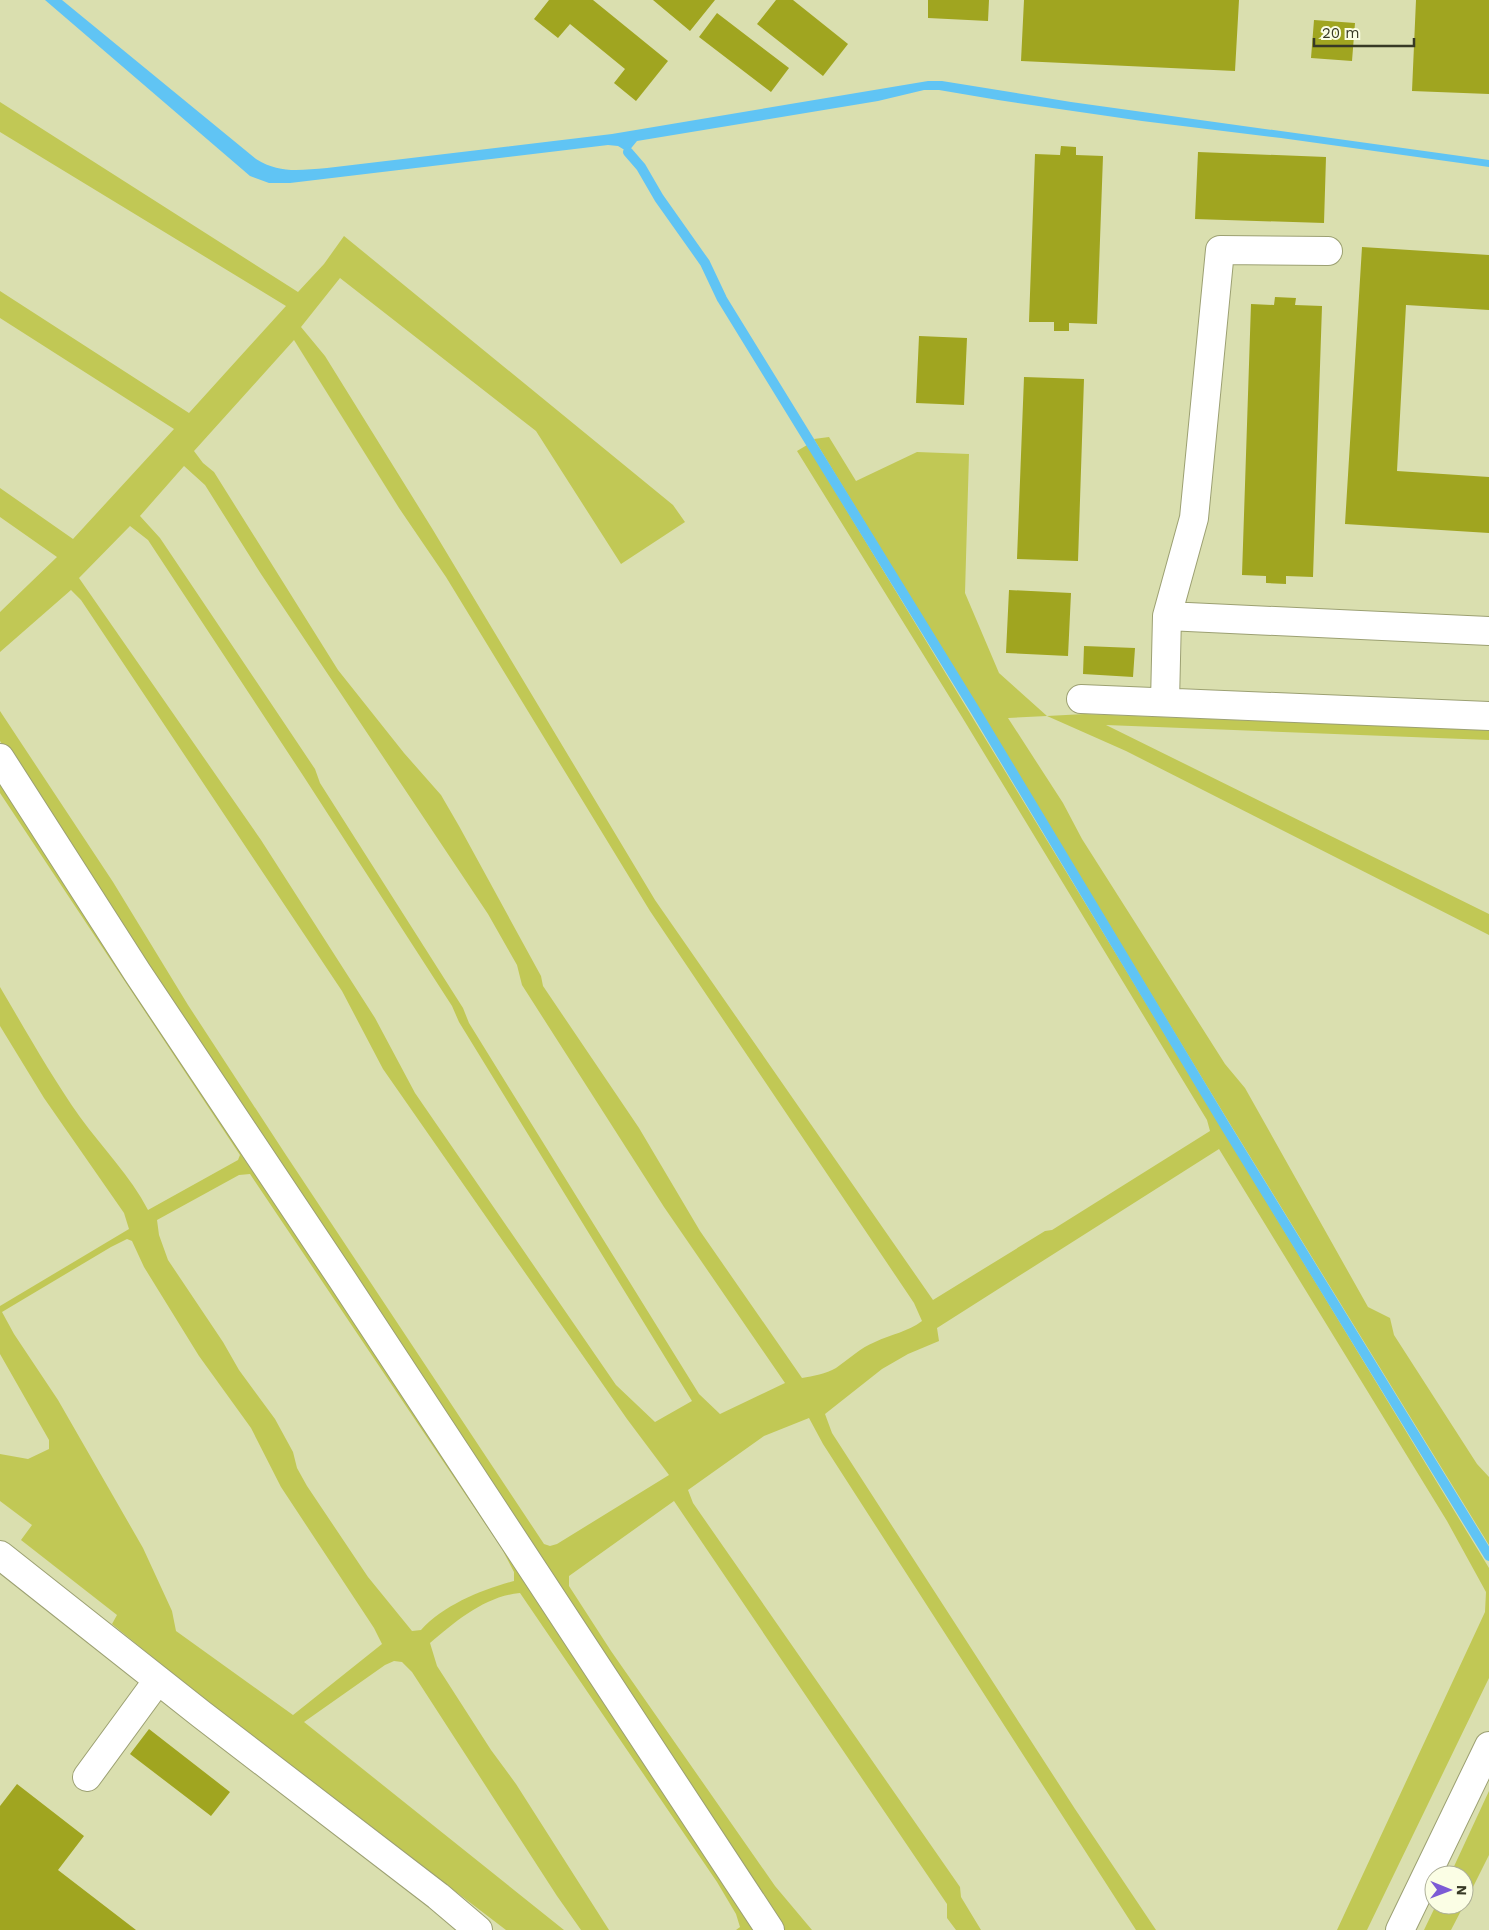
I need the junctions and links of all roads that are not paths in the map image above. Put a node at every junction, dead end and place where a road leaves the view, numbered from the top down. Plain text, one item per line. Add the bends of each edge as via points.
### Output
1 (1328, 251) dead end
2 (1167, 616) junction
3 (1489, 631) edge
4 (1081, 698) dead end
5 (1165, 702) junction
6 (1489, 716) edge
7 (0, 758) edge
8 (4, 1559) edge
9 (158, 1680) junction
10 (1489, 1746) edge
11 (87, 1777) dead end
12 (478, 1930) edge
13 (770, 1930) edge
14 (1400, 1930) edge

1 - 2 street via 1220,250 1194,518
2 - 3 street
2 - 5 street
4 - 5 street
5 - 6 street
7 - 13 street via 136,972
8 - 9 street
9 - 11 street
9 - 12 street
10 - 14 street

